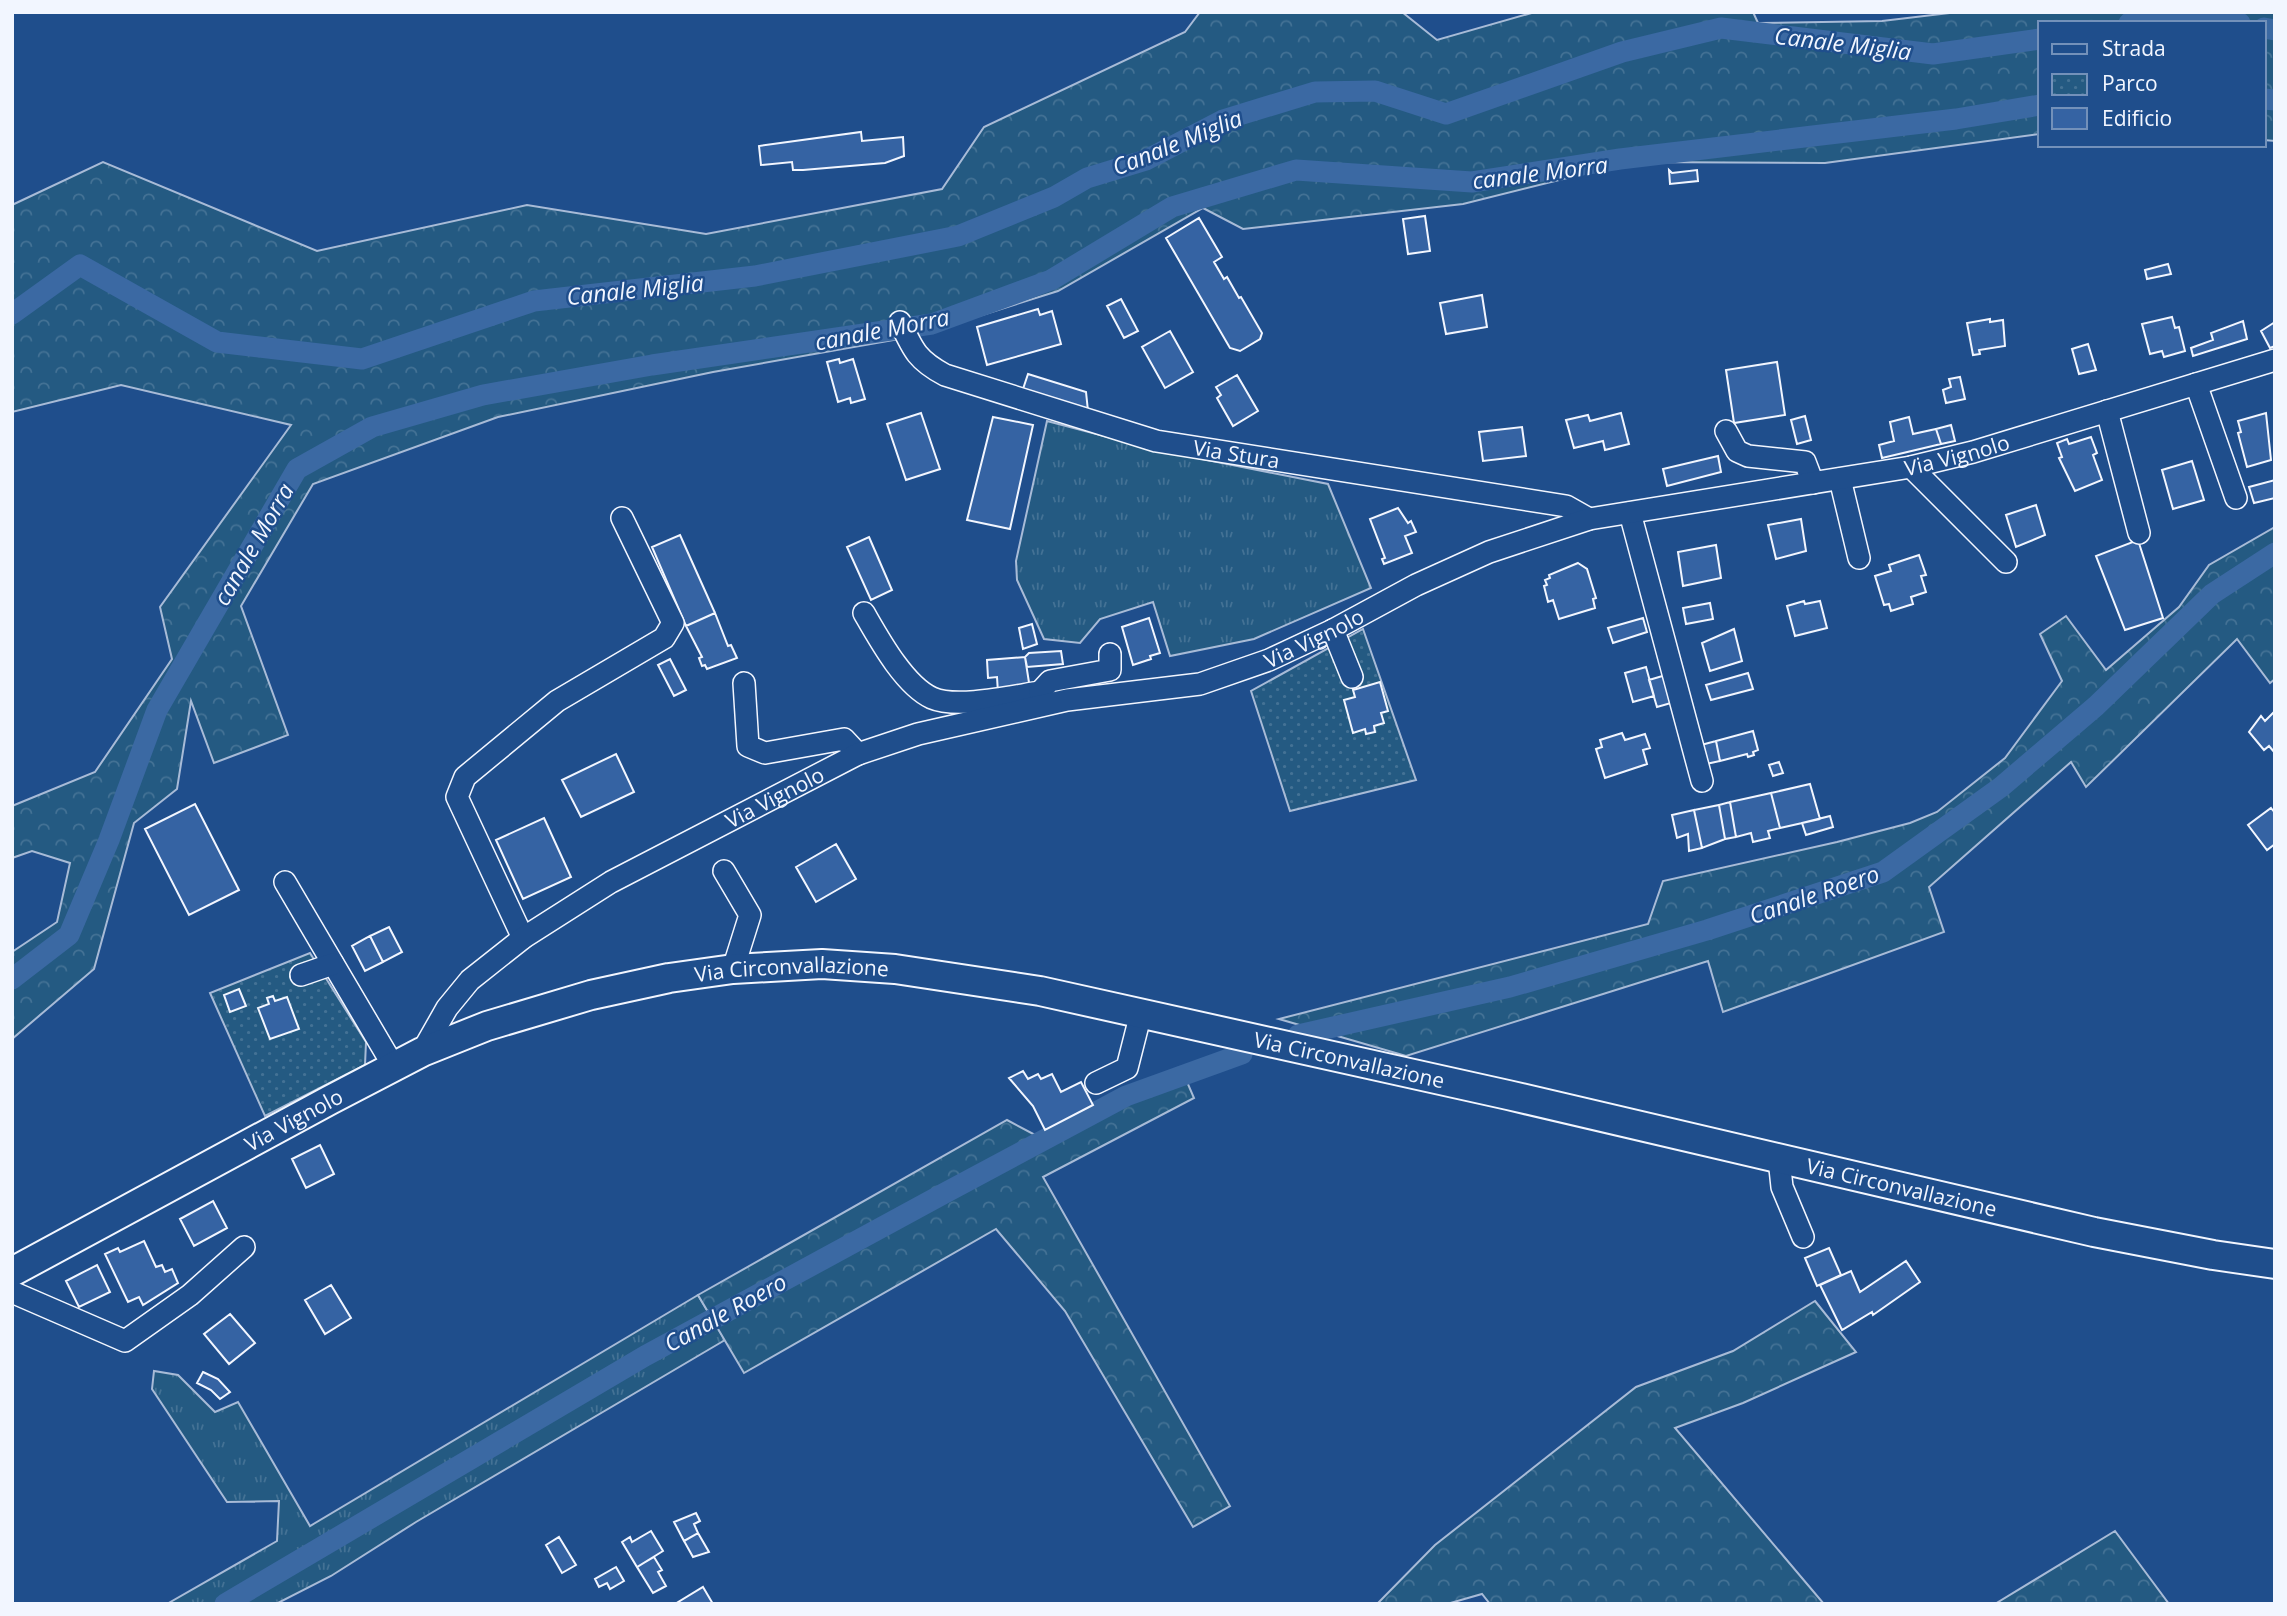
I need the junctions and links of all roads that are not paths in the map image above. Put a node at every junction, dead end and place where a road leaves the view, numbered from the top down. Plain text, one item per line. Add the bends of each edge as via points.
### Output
1 (904, 329) dead end
2 (2275, 360) edge
3 (2196, 384) junction
4 (2107, 411) junction
5 (1726, 431) dead end
6 (1911, 467) junction
7 (1840, 479) junction
8 (1813, 483) junction
9 (2236, 498) dead end
10 (1630, 513) junction
11 (622, 518) dead end
12 (1589, 519) junction
13 (2139, 533) dead end
14 (1859, 558) dead end
15 (2006, 562) dead end
16 (864, 613) dead end
17 (1333, 631) junction
18 (1110, 654) dead end
19 (1352, 677) dead end
20 (744, 683) dead end
21 (1042, 699) junction
22 (858, 754) junction
23 (1702, 781) dead end
24 (724, 871) dead end
25 (285, 882) dead end
26 (523, 938) junction
27 (333, 964) junction
28 (733, 969) junction
29 (301, 975) dead end
30 (1140, 1013) junction
31 (422, 1052) junction
32 (394, 1067) junction
33 (1096, 1083) dead end
34 (1779, 1158) junction
35 (1803, 1237) dead end
36 (244, 1247) dead end
37 (2275, 1264) edge
38 (12, 1272) edge
39 (12, 1292) edge

1 - 12 street, Via Stura via 924,364 945,375 1156,441 1566,506
2 - 3 street, Via Vignolo
3 - 4 street, Via Vignolo
3 - 9 street
4 - 6 street, Via Vignolo
4 - 13 street
5 - 8 street via 1737,451 1748,456 1805,462
6 - 7 street, Via Vignolo
6 - 15 street
7 - 8 street, Via Vignolo
7 - 14 street
8 - 10 street, Via Vignolo
10 - 12 street, Via Vignolo
10 - 23 street
11 - 26 street via 673,623 664,638 557,701 465,777 457,797
12 - 17 street, Via Vignolo via 1489,552 1416,585
16 - 21 street via 885,649 933,699
17 - 19 street
17 - 21 street, Via Vignolo via 1200,684
18 - 21 street via 1110,670 1050,681
20 - 22 street via 748,746 765,753 844,739
21 - 22 street, Via Vignolo
22 - 26 street, Via Vignolo via 611,882
24 - 28 street via 750,915
25 - 27 street
26 - 31 street, Via Vignolo via 471,980 447,1008
27 - 29 street
27 - 32 street
28 - 30 main road, Via Circonvallazione via 822,964 895,969 1040,990
28 - 31 main road, Via Circonvallazione via 591,995 500,1021
30 - 33 street via 1127,1068
30 - 34 main road, Via Circonvallazione
31 - 32 main road, Via Vignolo
32 - 38 main road, Via Vignolo
34 - 35 street via 1782,1187
34 - 37 main road, Via Circonvallazione via 2094,1232
36 - 39 street via 125,1341

